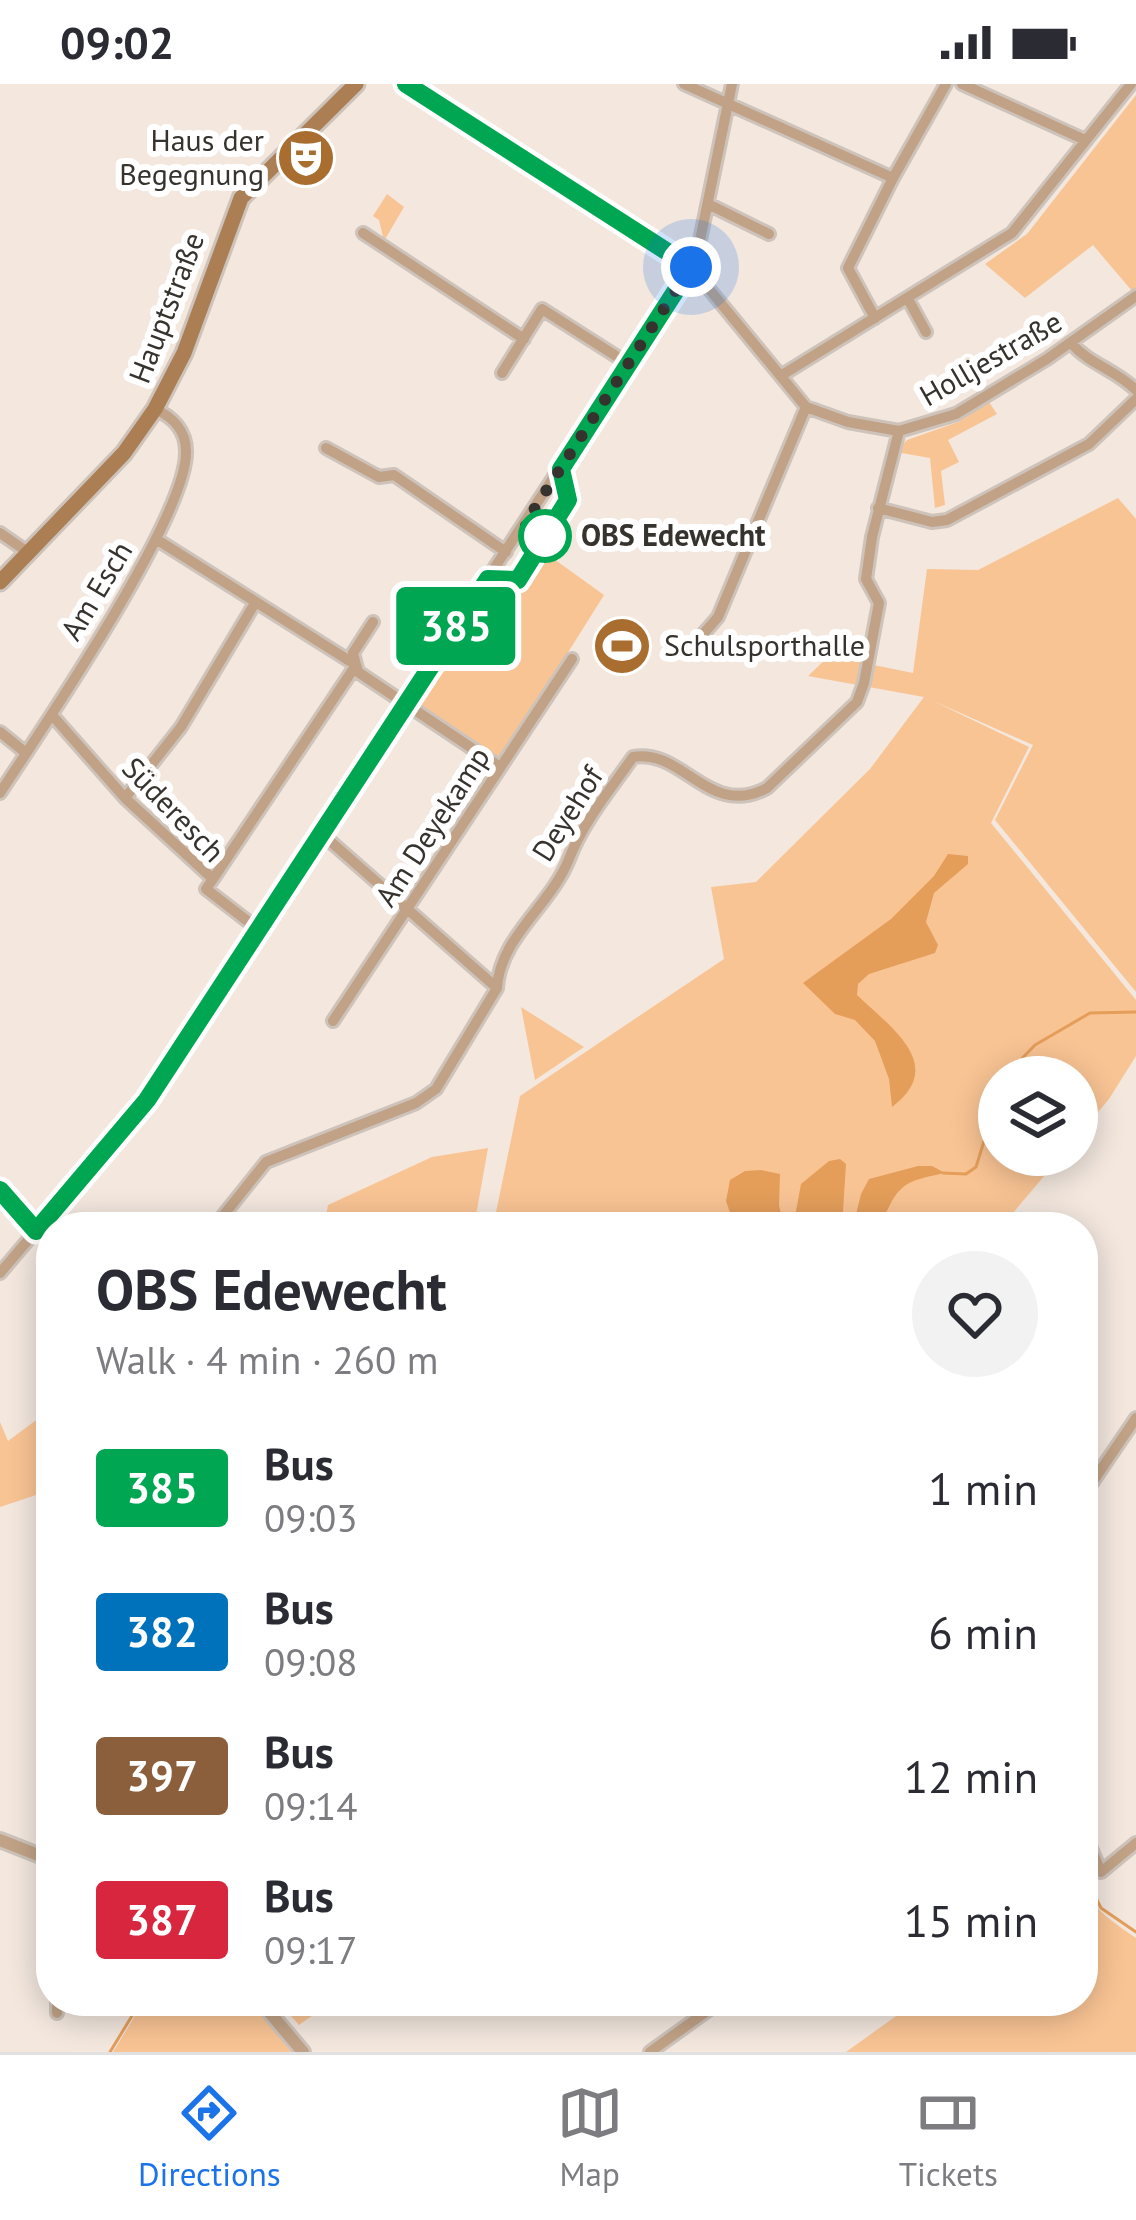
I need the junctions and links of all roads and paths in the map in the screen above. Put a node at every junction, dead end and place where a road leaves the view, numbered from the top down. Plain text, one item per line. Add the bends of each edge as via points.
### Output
1 (406, 84) edge
2 (684, 84) edge
3 (731, 84) edge
4 (946, 84) edge
5 (962, 84) edge
6 (1131, 84) edge
7 (349, 86) edge
8 (727, 104) junction
9 (1085, 140) junction
10 (893, 178) junction
11 (708, 204) junction
12 (363, 233) dead end
13 (769, 234) dead end
14 (691, 267) junction
15 (1136, 296) edge
16 (908, 299) junction
17 (875, 319) junction
18 (926, 332) dead end
19 (524, 339) junction
20 (1071, 343) junction
21 (627, 363) junction
22 (502, 373) dead end
23 (782, 376) junction
24 (1136, 394) edge
25 (806, 407) junction
26 (155, 409) junction
27 (899, 431) junction
28 (326, 448) dead end
29 (878, 508) junction
30 (0, 533) edge
31 (156, 538) junction
32 (26, 551) junction
33 (506, 553) junction
34 (0, 572) edge
35 (0, 582) edge
36 (255, 603) junction
37 (373, 622) dead end
38 (691, 648) dead end
39 (572, 659) dead end
40 (356, 665) junction
41 (405, 703) junction
42 (52, 716) junction
43 (0, 732) edge
44 (26, 753) junction
45 (500, 767) junction
46 (0, 793) edge
47 (124, 798) junction
48 (322, 834) junction
49 (213, 879) junction
50 (408, 910) junction
51 (260, 930) junction
52 (496, 988) junction
53 (333, 1021) dead end
54 (0, 1190) edge
55 (52, 1212) edge
56 (226, 1212) edge
57 (36, 1231) joint
58 (0, 1273) edge
59 (1136, 1418) edge
60 (1098, 1474) edge
61 (0, 1840) edge
62 (1136, 1843) edge
63 (36, 1854) edge
64 (1098, 1865) edge
65 (273, 2016) edge
66 (700, 2016) edge
67 (303, 2052) edge
68 (650, 2052) edge

1 - 14 street
2 - 8 street
3 - 8 street
4 - 10 street
5 - 9 street
6 - 9 street
7 - 26 main road, Hauptstraße via 241,198
8 - 10 street
8 - 11 street
9 - 16 street via 1012,233
10 - 17 street via 848,268
11 - 13 street
11 - 14 street
12 - 19 street
14 - 21 street
14 - 23 street
15 - 20 street, Holljestraße
16 - 17 street
16 - 18 street
17 - 23 street
19 - 21 street via 542,309
19 - 22 street
20 - 24 street
20 - 27 street, Holljestraße via 956,414
21 - 33 street
23 - 25 street
24 - 29 street via 1089,444 946,520
25 - 27 street, Holljestraße
25 - 38 street via 718,617
26 - 31 street, Am Esch via 179,425 187,448
26 - 32 main road, Hauptstraße via 124,453
27 - 29 street, Deyehof
28 - 33 street via 380,477 394,475
29 - 52 street, Deyehof via 866,579 879,603 857,702 754,795 722,795 649,755 633,757 507,954
30 - 32 street
31 - 36 street
31 - 42 street, Am Esch
32 - 34 main road, Hauptstraße
32 - 35 main road, Hauptstraße
33 - 41 street
36 - 40 street
36 - 47 street via 181,727
37 - 40 street via 353,653
39 - 45 street, Am Deyekamp
40 - 41 street
40 - 49 street
41 - 45 street
41 - 48 street
42 - 44 street, Am Esch
42 - 47 street, Süderesch
43 - 44 street
44 - 46 street, Am Esch
45 - 50 street, Am Deyekamp
47 - 49 street, Süderesch
48 - 50 street
48 - 51 street
49 - 51 street, Süderesch via 206,889
50 - 52 street
50 - 53 street, Am Deyekamp
51 - 55 street via 147,1100
52 - 56 street, Deyehof via 436,1089 266,1162
54 - 57 street
57 - 58 street
59 - 60 street
61 - 63 street
62 - 64 street via 1101,1872
65 - 67 street
66 - 68 street

